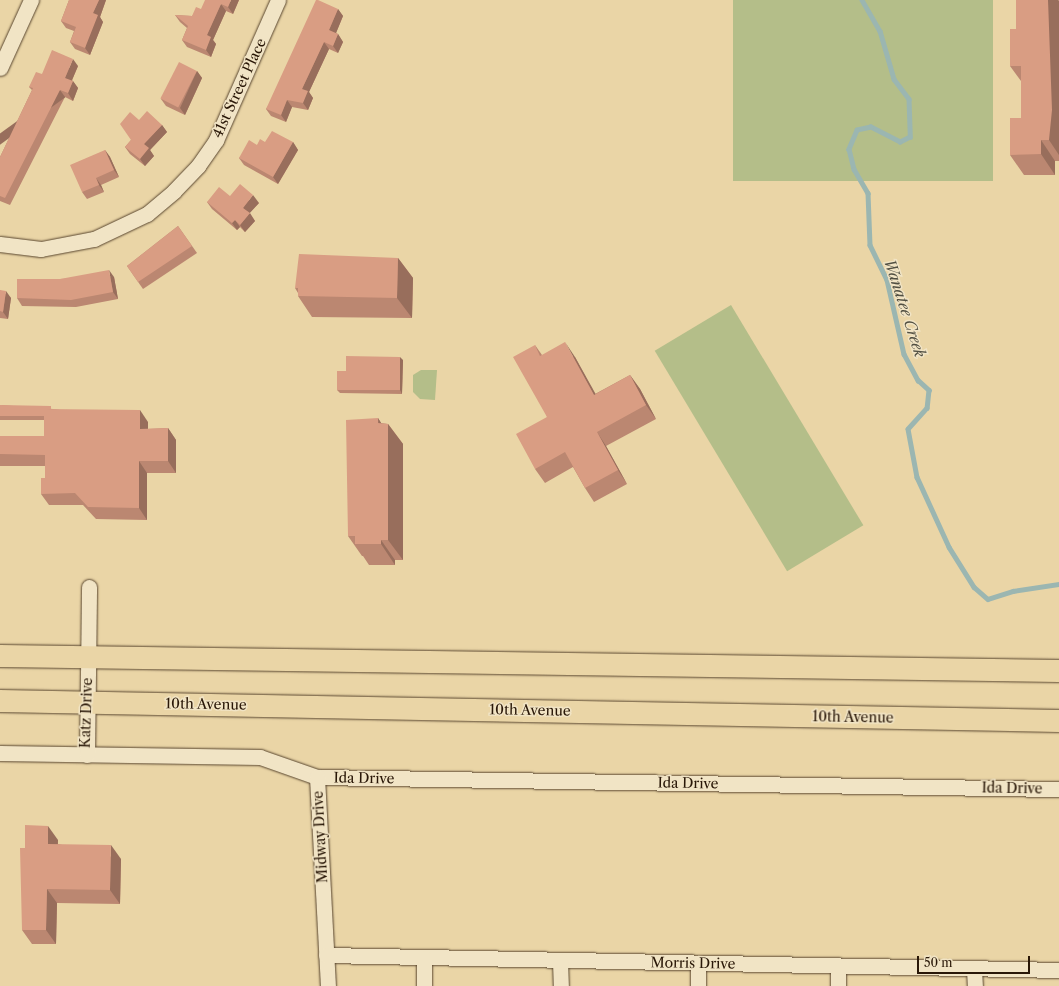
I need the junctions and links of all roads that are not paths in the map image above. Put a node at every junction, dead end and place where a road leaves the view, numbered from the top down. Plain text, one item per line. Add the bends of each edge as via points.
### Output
1 (31, 0) edge
2 (278, 0) edge
3 (0, 68) edge
4 (0, 244) edge
5 (89, 587) dead end
6 (0, 656) edge
7 (88, 657) junction
8 (1059, 671) edge
9 (0, 701) edge
10 (87, 702) junction
11 (1059, 721) edge
12 (0, 753) edge
13 (87, 755) junction
14 (317, 777) junction
15 (1059, 789) edge
16 (326, 955) junction
17 (424, 958) junction
18 (560, 961) junction
19 (698, 963) junction
20 (838, 966) junction
21 (974, 969) junction
22 (1059, 970) edge
23 (328, 986) edge
24 (424, 986) edge
25 (561, 986) edge
26 (698, 986) edge
27 (838, 986) edge
28 (975, 986) edge

1 - 3 street
2 - 4 street, 41st Street Place via 216,140 198,166 174,191 147,214 94,239 41,249
5 - 7 street, Katz Drive
6 - 7 main road
7 - 8 main road
7 - 10 street, Katz Drive
9 - 10 main road, 10th Avenue
10 - 11 main road, 10th Avenue
10 - 13 street, Katz Drive
12 - 13 street, Katz Drive
13 - 14 street, Midway Drive via 260,757
14 - 15 street, Ida Drive
14 - 16 street, Midway Drive
16 - 17 street, Morris Drive
16 - 23 street, Midway Drive
17 - 18 street, Morris Drive
17 - 24 street
18 - 19 street, Morris Drive
18 - 25 street
19 - 20 street, Morris Drive
19 - 26 street
20 - 21 street, Morris Drive
20 - 27 street
21 - 22 street, Morris Drive
21 - 28 street

